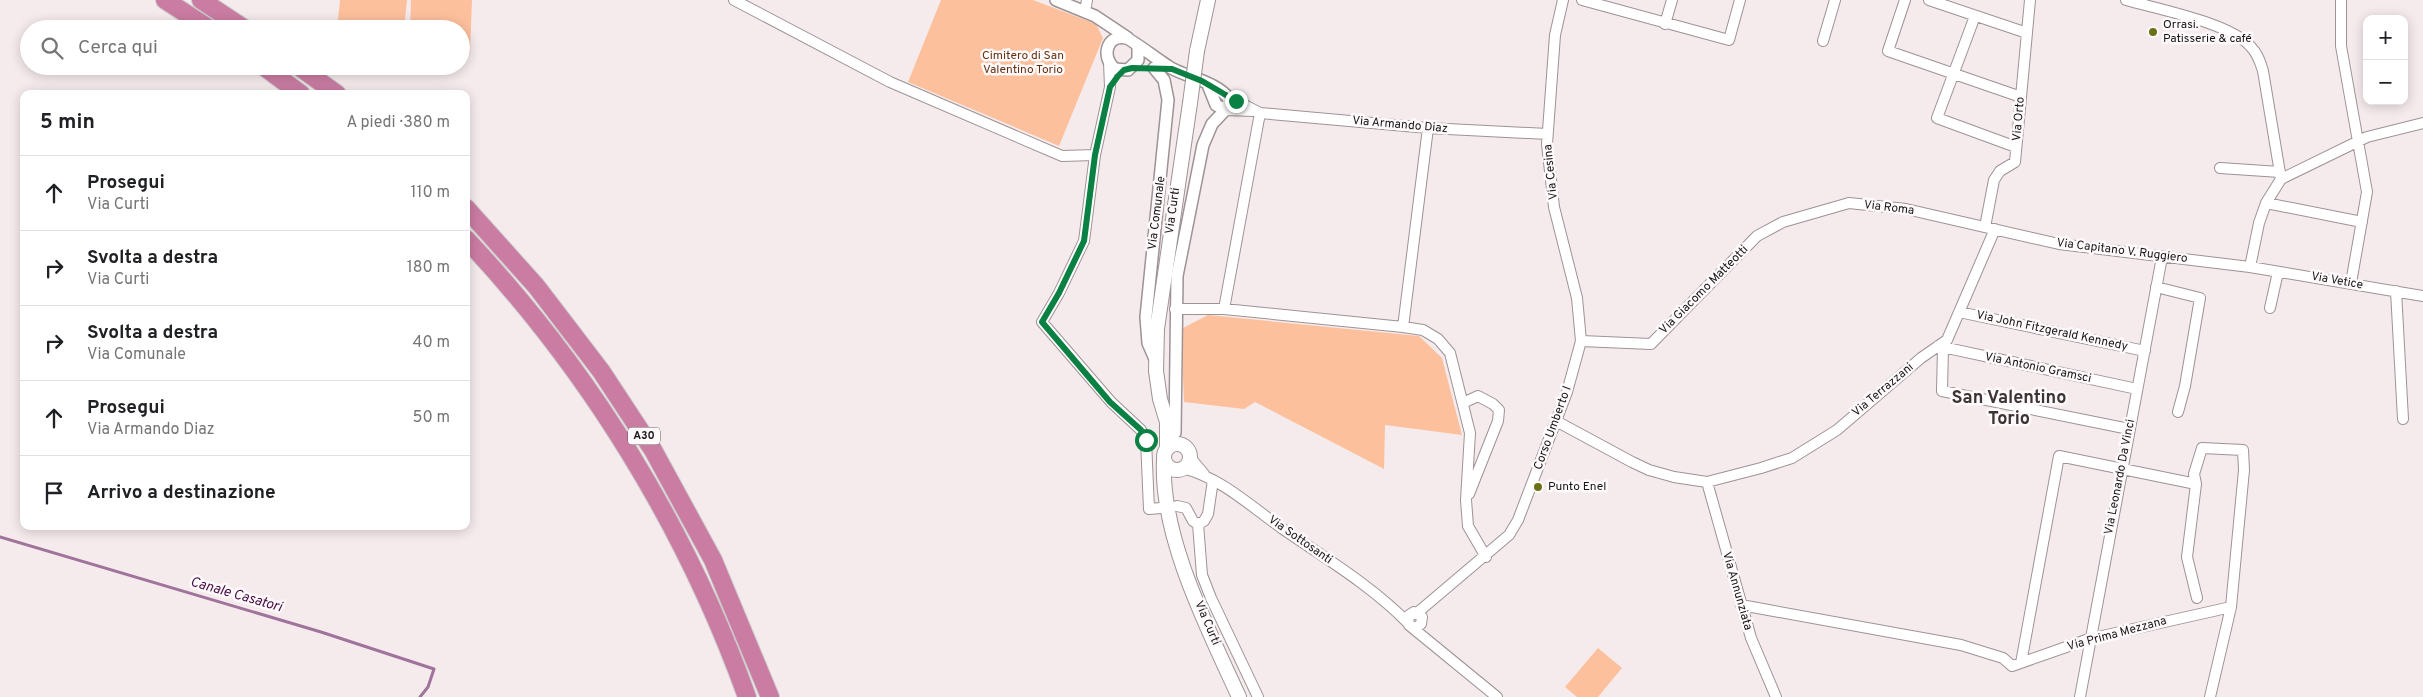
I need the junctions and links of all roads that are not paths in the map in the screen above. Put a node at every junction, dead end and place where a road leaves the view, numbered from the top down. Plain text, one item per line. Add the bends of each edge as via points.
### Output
1 (165, 0) edge
2 (201, 0) edge
3 (734, 0) edge
4 (1056, 0) edge
5 (1208, 0) edge
6 (1563, 0) edge
7 (1582, 0) edge
8 (1672, 0) edge
9 (1740, 0) edge
10 (1834, 0) edge
11 (1905, 0) edge
12 (1930, 0) edge
13 (2030, 0) edge
14 (2126, 0) edge
15 (2341, 0) edge
16 (1086, 5) edge
17 (1975, 16) junction
18 (196, 20) edge
19 (231, 20) edge
20 (1105, 23) junction
21 (1665, 24) junction
22 (2027, 34) junction
23 (1128, 38) junction
24 (1823, 41) dead end
25 (1109, 45) junction
26 (1138, 47) junction
27 (1108, 62) junction
28 (1154, 68) junction
29 (1128, 69) junction
30 (1172, 69) junction
31 (1954, 74) junction
32 (275, 75) edge
33 (310, 75) edge
34 (1208, 85) junction
35 (1110, 87) junction
36 (296, 90) edge
37 (331, 90) edge
38 (1227, 96) junction
39 (2021, 97) junction
40 (1226, 110) junction
41 (1257, 112) junction
42 (2423, 123) edge
43 (1428, 128) junction
44 (1547, 134) junction
45 (2358, 142) junction
46 (2016, 147) junction
47 (1095, 155) junction
48 (2220, 168) dead end
49 (2281, 176) junction
50 (2266, 203) junction
51 (470, 212) edge
52 (2362, 222) junction
53 (1990, 228) junction
54 (1757, 236) joint
55 (470, 244) edge
56 (2162, 257) junction
57 (2250, 267) junction
58 (2278, 272) junction
59 (2351, 284) junction
60 (2156, 287) junction
61 (2396, 292) junction
62 (2423, 296) edge
63 (2270, 308) dead end
64 (1175, 309) junction
65 (1224, 309) junction
66 (1959, 312) junction
67 (1404, 327) junction
68 (1581, 341) junction
69 (1940, 347) junction
70 (2144, 350) junction
71 (1156, 361) junction
72 (2137, 389) junction
73 (1463, 403) junction
74 (2178, 412) dead end
75 (2403, 419) dead end
76 (1556, 421) junction
77 (1171, 428) junction
78 (2130, 429) junction
79 (1186, 451) junction
80 (1165, 455) junction
81 (1180, 469) junction
82 (2122, 470) junction
83 (1209, 478) junction
84 (1707, 482) junction
85 (2196, 484) junction
86 (1166, 489) junction
87 (1466, 500) junction
88 (1177, 506) dead end
89 (1161, 508) dead end
90 (1198, 524) junction
91 (1486, 556) junction
92 (2197, 598) dead end
93 (1741, 605) junction
94 (2231, 607) junction
95 (1416, 620) junction
96 (2089, 639) junction
97 (2021, 663) junction
98 (747, 697) edge
99 (770, 697) edge
100 (1239, 697) edge
101 (1258, 697) edge
102 (1497, 697) edge
103 (1776, 697) edge
104 (2080, 697) edge
105 (2210, 697) edge

1 - 18 highway
2 - 19 highway
3 - 47 street via 890,82 1062,156
4 - 16 street
5 - 71 main road, Via Curti, bridge via 1197,50 1161,295
6 - 44 street, Via Cesina via 1555,36
7 - 21 street
8 - 21 street
9 - 21 street via 1729,40
10 - 24 street
11 - 31 street via 1888,51
12 - 17 street
13 - 22 street, Via Orto
14 - 49 street via 2233,32 2250,45 2263,71
15 - 45 street via 2340,46
16 - 20 street
17 - 22 street
17 - 31 street
20 - 23 street
20 - 25 street
22 - 39 street, Via Orto
23 - 25 street via 1115,39
23 - 26 street
25 - 27 street
26 - 29 street via 1139,56
26 - 30 street
27 - 29 street via 1115,68
27 - 35 street
28 - 29 street
28 - 30 street
28 - 71 street, Via Comunale via 1164,80 1168,100 1146,317 1148,343
29 - 35 street
30 - 34 street, Via Armando Diaz
31 - 39 street
31 - 46 street via 1937,118
32 - 36 highway
33 - 37 highway
34 - 38 street, Via Armando Diaz
34 - 40 street via 1216,105
35 - 47 street
38 - 40 street
38 - 41 street, Via Armando Diaz
39 - 46 street, Via Orto
40 - 41 street, Via Armando Diaz
40 - 64 street, Via Curti via 1212,124 1198,163 1177,276
41 - 43 street, Via Armando Diaz
41 - 65 street
42 - 45 street
43 - 44 street, Via Armando Diaz
43 - 67 street
44 - 68 street, Via Cesina via 1554,208 1577,298
45 - 49 street
45 - 52 street via 2367,192
46 - 53 street, Via Orto via 2015,162 2000,171 1994,180
47 - 89 street via 1084,241 1042,322 1110,402 1141,430 1146,440 1149,509
48 - 49 street
49 - 50 street
50 - 52 street
50 - 57 street
51 - 99 highway, A30 via 536,286 601,371 653,450 713,560
52 - 59 street
53 - 54 street, Via Roma via 1906,209 1849,204 1783,222
53 - 56 street, Via Capitano V. Ruggiero via 2059,244
53 - 66 street, Via Terrazzani
54 - 68 street, Via Giacomo Matteotti via 1650,344
55 - 98 highway, A30 via 539,322 617,432 693,566 732,653
56 - 57 street, Via Capitano V. Ruggiero
56 - 60 street, Via Leonardo Da Vinci
57 - 58 street, Via Vetice
58 - 59 street, Via Vetice
58 - 63 street
59 - 61 street, Via Vetice
60 - 70 street, Via Leonardo Da Vinci
60 - 74 street via 2200,298
61 - 62 street, Via Vetice
61 - 75 street
64 - 65 street
64 - 77 street, Via Curti
65 - 67 street
66 - 69 street, Via Terrazzani via 1948,340
66 - 70 street, Via John Fitzgerald Kennedy
67 - 73 street via 1422,330 1438,339 1450,353
68 - 76 street, Corso Umberto I
69 - 72 street, Via Antonio Gramsci
69 - 78 street via 1942,391
69 - 84 street, Via Terrazzani via 1900,376 1837,430 1792,458
70 - 72 street, Via Leonardo Da Vinci
71 - 77 main road, Via Curti via 1157,384
72 - 78 street, Via Leonardo Da Vinci
73 - 87 street via 1470,433
73 - 87 street via 1478,396 1499,410 1492,437
76 - 84 street via 1649,470
76 - 91 street, Corso Umberto I via 1518,520 1510,535
77 - 79 main road, Via Curti
77 - 80 main road, Via Curti
78 - 82 street, Via Leonardo Da Vinci
79 - 80 main road via 1176,444
79 - 81 main road via 1188,463
79 - 83 street, Via Sottosanti
80 - 81 main road via 1171,468
80 - 86 main road, Via Curti
81 - 83 street, Via Sottosanti
81 - 86 main road
82 - 85 street
82 - 96 street, Via Leonardo Da Vinci
82 - 97 street via 2059,456
83 - 90 street via 1208,514
83 - 95 street, Via Sottosanti via 1236,493 1393,607
84 - 93 street, Via Annunziata
85 - 92 street via 2187,556
85 - 94 street via 2194,474 2202,448 2243,450 2244,470
86 - 100 main road, Via Curti via 1186,574
87 - 91 street via 1468,526
88 - 90 street via 1186,508
90 - 101 street via 1202,575
91 - 95 street, Corso Umberto I via 1457,578
93 - 97 street via 1961,645 2003,658 2012,666
93 - 103 street, Via Annunziata
94 - 96 street, Via Prima Mezzana
94 - 105 street
95 - 102 street, Via Sottosanti via 1429,641
96 - 97 street, Via Prima Mezzana
96 - 104 street, Via Leonardo Da Vinci

